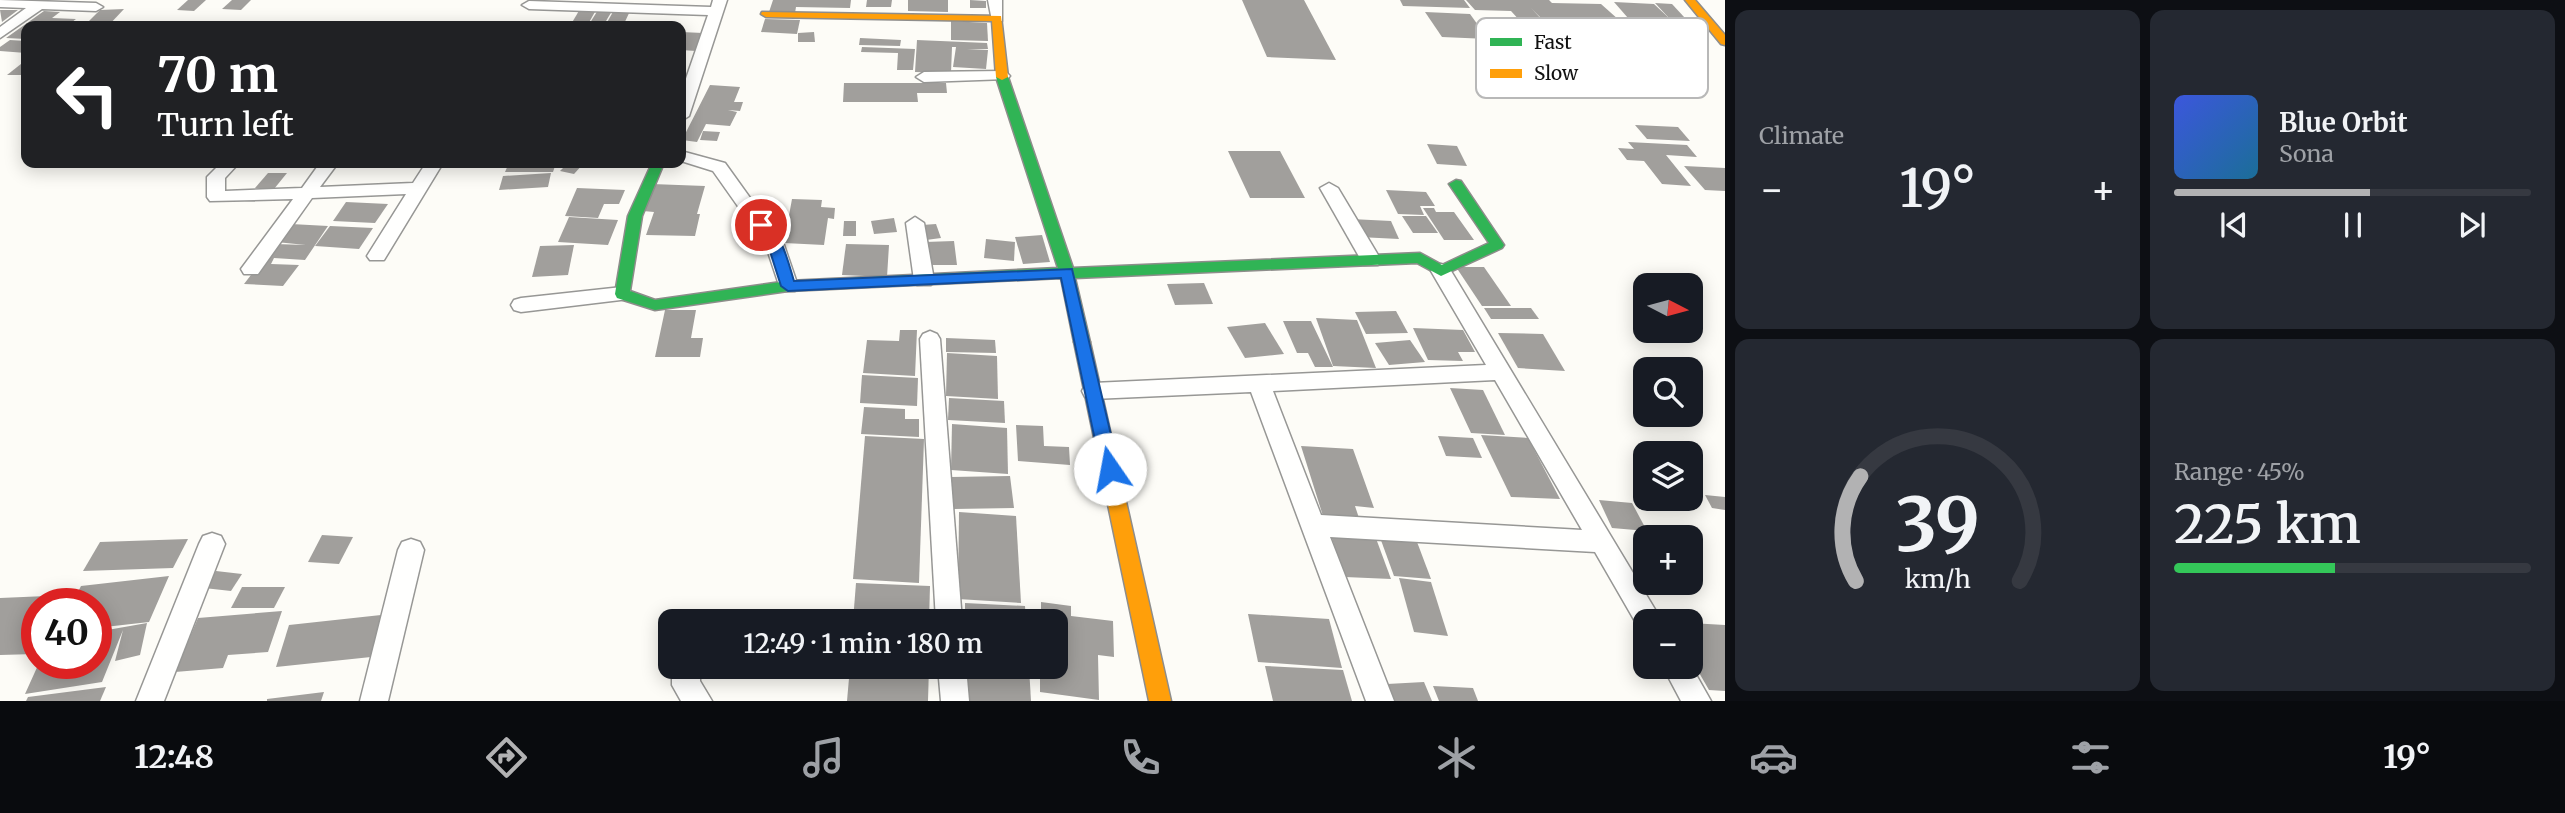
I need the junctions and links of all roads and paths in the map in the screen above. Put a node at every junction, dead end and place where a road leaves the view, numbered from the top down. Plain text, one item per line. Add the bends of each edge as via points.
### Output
1 (995, 0) edge
2 (1689, 0) edge
3 (0, 3) edge
4 (40, 4) junction
5 (529, 5) dead end
6 (718, 6) edge
7 (96, 8) edge
8 (766, 14) dead end
9 (997, 18) junction
10 (1719, 27) edge
11 (0, 34) edge
12 (1725, 43) edge
13 (686, 58) edge
14 (700, 58) junction
15 (1002, 76) junction
16 (924, 77) dead end
17 (686, 101) edge
18 (686, 157) edge
19 (225, 168) edge
20 (325, 168) edge
21 (431, 168) edge
22 (656, 168) edge
23 (1456, 184) dead end
24 (419, 188) junction
25 (1329, 188) dead end
26 (306, 193) junction
27 (915, 223) dead end
28 (377, 256) dead end
29 (1371, 260) junction
30 (251, 270) dead end
31 (1441, 271) junction
32 (1067, 273) junction
33 (924, 280) junction
34 (788, 286) junction
35 (622, 294) junction
36 (521, 305) dead end
37 (930, 339) dead end
38 (1501, 372) junction
39 (1259, 383) junction
40 (1093, 391) junction
41 (1313, 525) junction
42 (1602, 541) junction
43 (212, 544) dead end
44 (411, 550) dead end
45 (948, 609) edge
46 (1643, 609) edge
47 (687, 679) edge
48 (954, 679) edge
49 (1683, 679) edge
50 (150, 701) edge
51 (374, 701) edge
52 (698, 701) edge
53 (955, 701) edge
54 (1160, 701) edge
55 (1380, 701) edge
56 (1697, 701) edge

1 - 9 street
2 - 10 street
3 - 4 street
4 - 7 street
4 - 11 street
5 - 6 street
6 - 14 street
8 - 9 street
9 - 15 street
10 - 12 street
13 - 14 street
14 - 17 street
15 - 16 street
15 - 32 street
18 - 34 street via 719,167 775,245
19 - 26 street via 216,177 216,197
20 - 26 street
21 - 24 street
22 - 35 street via 635,216
23 - 31 street via 1497,245
24 - 26 street
24 - 28 street
25 - 29 street
26 - 30 street
27 - 33 street
29 - 31 street via 1420,258
29 - 32 street
31 - 38 street
32 - 33 street
32 - 40 street
33 - 34 street
34 - 35 street via 655,305
35 - 36 street
37 - 45 street
38 - 39 street
38 - 42 street
39 - 40 street
39 - 41 street
40 - 54 street
41 - 42 street
41 - 55 street
42 - 46 street
43 - 50 street
44 - 51 street
47 - 52 street
48 - 53 street
49 - 56 street

